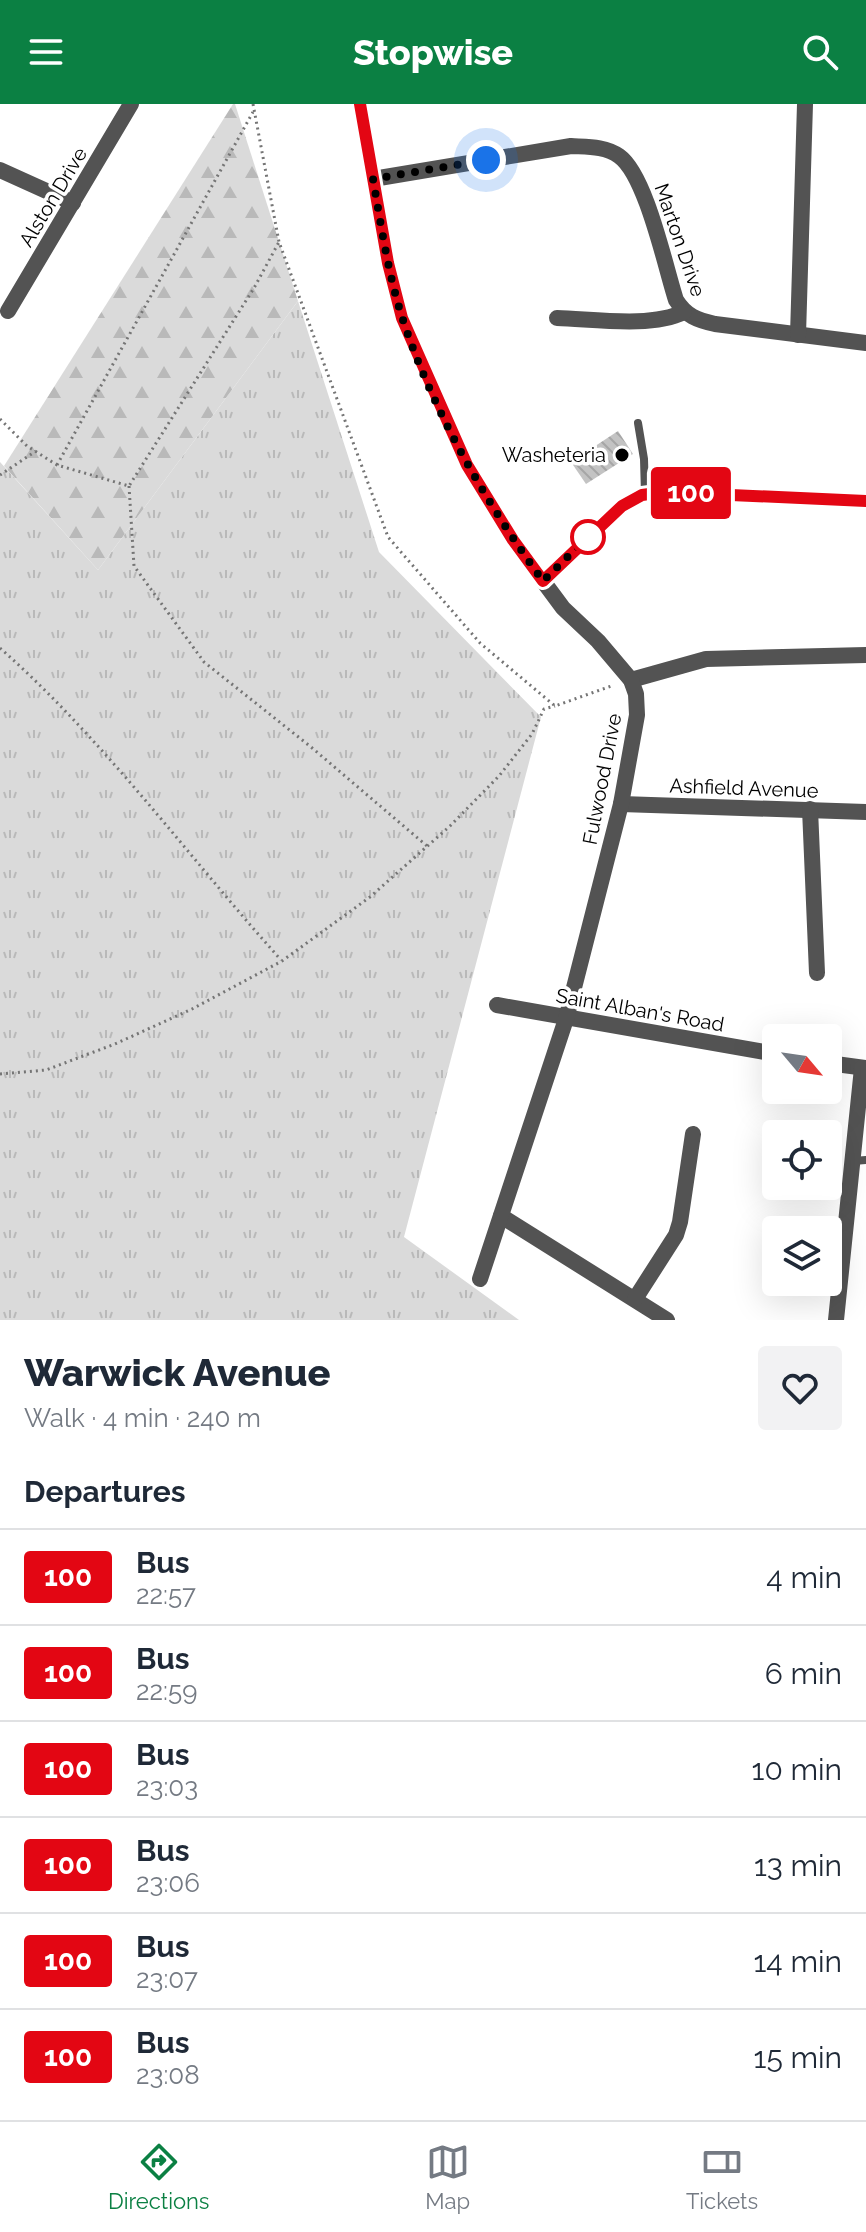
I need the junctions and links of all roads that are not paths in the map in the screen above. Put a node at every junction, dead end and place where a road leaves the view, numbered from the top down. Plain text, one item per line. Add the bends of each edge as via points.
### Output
1 (131, 104) edge
2 (360, 104) edge
3 (805, 104) edge
4 (0, 170) edge
5 (373, 179) junction
6 (73, 203) junction
7 (10, 312) edge
8 (684, 312) junction
9 (557, 318) dead end
10 (798, 335) junction
11 (866, 343) edge
12 (638, 423) dead end
13 (645, 494) junction
14 (866, 501) edge
15 (543, 581) junction
16 (866, 655) edge
17 (631, 680) junction
18 (621, 804) junction
19 (810, 809) junction
20 (866, 812) edge
21 (817, 973) dead end
22 (497, 1005) dead end
23 (566, 1019) junction
24 (762, 1052) edge
25 (842, 1065) edge
26 (864, 1068) edge
27 (863, 1105) edge
28 (693, 1134) dead end
29 (859, 1160) edge
30 (501, 1216) junction
31 (480, 1279) dead end
32 (635, 1299) junction
33 (667, 1320) edge
34 (836, 1320) edge

1 - 6 street, Alston Drive
2 - 5 street
3 - 10 street
4 - 6 street
5 - 8 street, Marton Drive via 571,146 619,156 634,173
5 - 15 street via 402,318 424,371 467,465
6 - 7 street, Alston Drive
8 - 9 street via 653,320
8 - 10 street, Marton Drive via 715,324
10 - 11 street, Marton Drive
12 - 13 lane
13 - 14 street
13 - 15 street via 622,506
15 - 17 street
16 - 17 street via 706,659
17 - 18 street, Fulwood Drive via 637,715
18 - 19 street, Ashfield Avenue
18 - 23 street, Fulwood Drive
19 - 20 street, Ashfield Avenue
19 - 21 street
22 - 23 street, Saint Alban's Road
23 - 24 street, Saint Alban's Road
23 - 30 street, Fulwood Drive
25 - 26 street
26 - 27 street
27 - 29 street
28 - 32 street via 676,1235
29 - 34 street
30 - 31 street, Fulwood Drive
30 - 32 street
32 - 33 street

